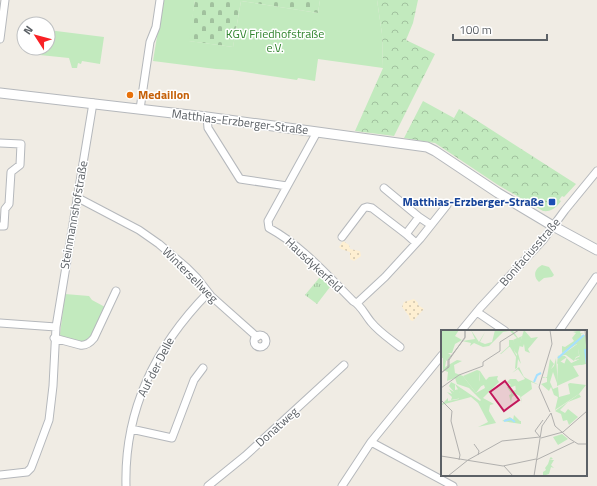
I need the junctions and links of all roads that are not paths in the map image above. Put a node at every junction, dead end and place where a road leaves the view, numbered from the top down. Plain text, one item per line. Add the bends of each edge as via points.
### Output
1 (5, 0) edge
2 (160, 0) edge
3 (0, 39) edge
4 (0, 93) edge
5 (93, 103) junction
6 (140, 109) junction
7 (207, 117) junction
8 (317, 132) junction
9 (0, 143) edge
10 (597, 171) edge
11 (287, 186) junction
12 (384, 188) dead end
13 (77, 198) junction
14 (447, 205) dead end
15 (419, 217) junction
16 (431, 225) junction
17 (0, 226) edge
18 (553, 226) junction
19 (406, 234) junction
20 (342, 237) dead end
21 (416, 243) junction
22 (597, 250) edge
23 (596, 277) edge
24 (116, 291) dead end
25 (208, 293) junction
26 (357, 303) junction
27 (477, 312) junction
28 (0, 323) edge
29 (56, 327) junction
30 (462, 330) edge
31 (504, 330) edge
32 (560, 330) edge
33 (257, 336) dead end
34 (54, 342) junction
35 (400, 347) dead end
36 (441, 355) edge
37 (344, 365) dead end
38 (203, 368) dead end
39 (131, 429) junction
40 (371, 442) junction
41 (0, 475) edge
42 (126, 486) edge
43 (208, 486) edge
44 (342, 486) edge
45 (452, 486) edge

1 - 3 street
2 - 6 street via 156,27 150,42
4 - 5 street, Matthias-Erzberger-Straße
5 - 6 street, Matthias-Erzberger-Straße
5 - 13 street, Steinmannshofstraße
6 - 7 street, Matthias-Erzberger-Straße
7 - 8 street, Matthias-Erzberger-Straße
7 - 11 street via 208,128 240,180
8 - 11 street, Hausdykerfeld
8 - 18 street, Matthias-Erzberger-Straße via 431,149
9 - 17 street via 21,144 20,165 11,172 9,204 5,209 4,226
10 - 18 street, Bonifaciusstraße
11 - 26 street, Hausdykerfeld via 268,221 269,228 299,248
12 - 15 street
13 - 25 street, Wintersellweg via 159,244 187,268
13 - 29 street, Steinmannshofstraße
14 - 16 street
15 - 16 street
15 - 19 street
16 - 21 street
18 - 22 street, Matthias-Erzberger-Straße
18 - 27 street, Bonifaciusstraße
19 - 20 street via 372,208 367,207
19 - 21 street
21 - 26 street
23 - 32 street
24 - 34 street via 94,338 89,343 83,346
25 - 33 street, Wintersellweg
25 - 39 street, Auf der Delle via 174,332 160,354 141,394
26 - 35 street, Hausdykerfeld via 371,322
27 - 30 street, Bonifaciusstraße
27 - 31 street
28 - 29 street
29 - 34 street, Steinmannshofstraße
34 - 41 street, Steinmannshofstraße via 50,415 36,455 27,472
36 - 40 street
37 - 43 street, Donatweg via 251,451
38 - 39 street via 194,380 172,438
39 - 42 street, Auf der Delle
40 - 44 street
40 - 45 street

